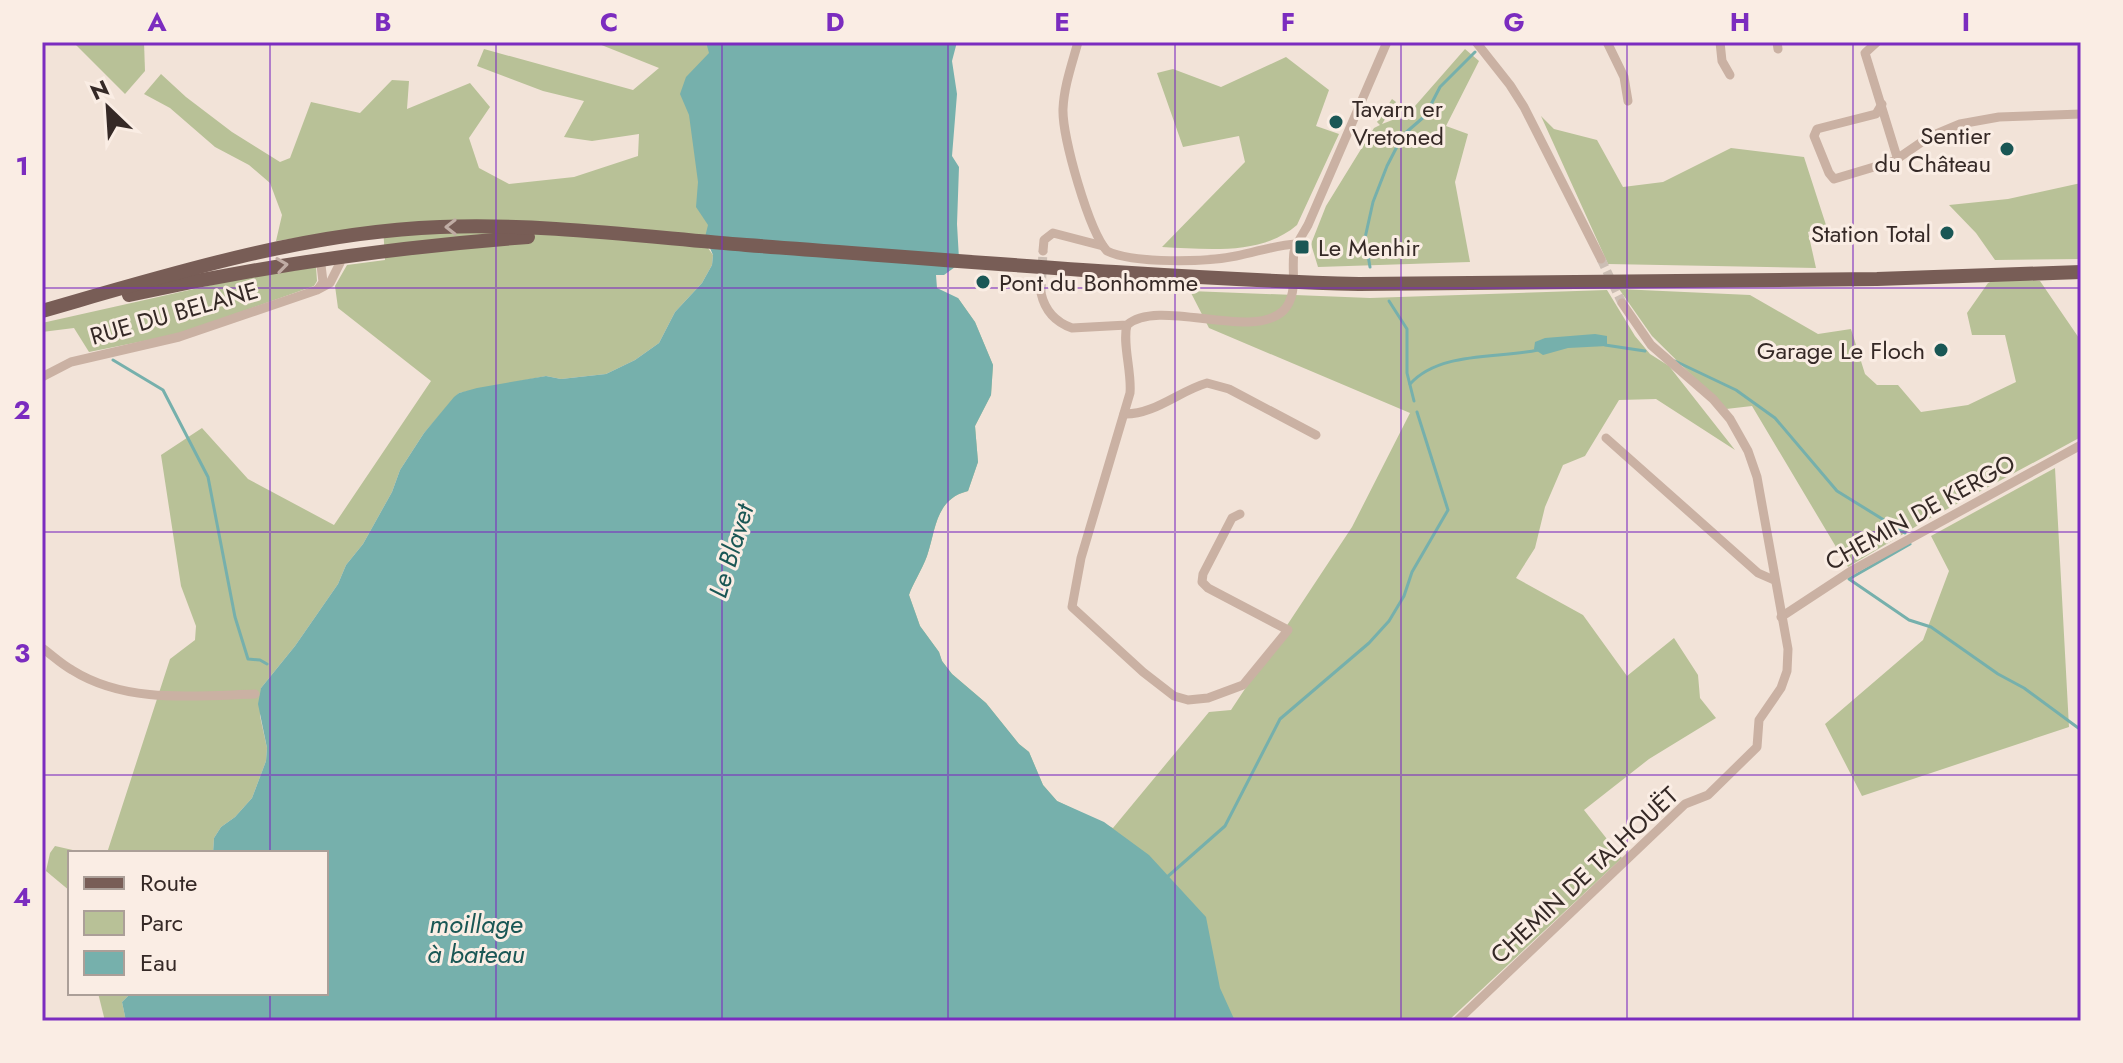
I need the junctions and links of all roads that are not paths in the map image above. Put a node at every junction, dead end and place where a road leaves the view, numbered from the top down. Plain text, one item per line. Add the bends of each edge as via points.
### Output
1 (1078, 42) edge
2 (1387, 42) edge
3 (1476, 42) edge
4 (1607, 42) edge
5 (1720, 42) edge
6 (1877, 42) edge
7 (1730, 75) dead end
8 (1628, 101) dead end
9 (1882, 104) junction
10 (2081, 114) edge
11 (1897, 157) junction
12 (1296, 244) junction
13 (1103, 246) junction
14 (1042, 259) junction
15 (1601, 259) tunnel mouth
16 (340, 263) dead end
17 (321, 265) dead end
18 (2081, 272) edge
19 (1294, 282) junction
20 (317, 290) junction
21 (1041, 293) tunnel mouth
22 (1622, 303) tunnel mouth
23 (42, 314) edge
24 (1127, 325) junction
25 (42, 377) edge
26 (1124, 414) junction
27 (1316, 435) dead end
28 (1606, 438) dead end
29 (2081, 445) edge
30 (1240, 514) dead end
31 (1774, 580) junction
32 (1781, 617) junction
33 (42, 648) edge
34 (255, 694) dead end
35 (1457, 1021) edge

1 - 13 street via 1064,122
2 - 12 street
3 - 15 street via 1524,107
4 - 8 street via 1624,77
5 - 7 street
6 - 9 street via 1865,53
9 - 11 street
9 - 11 street via 1876,114 1817,129 1814,136 1834,179
10 - 11 street via 1960,124
12 - 13 street via 1185,261 1114,254
12 - 19 street
13 - 14 street via 1053,233 1044,240
14 - 19 main road
14 - 23 main road via 438,227 265,252
16 - 20 street via 330,283
17 - 20 street via 323,282
18 - 19 main road via 1877,279
19 - 24 street via 1282,312 1269,318 1156,316
20 - 25 street, RUE DU BELANE via 179,337 71,362
21 - 24 street via 1050,314 1064,325
22 - 31 street, CHEMIN DE TALHOUËT via 1651,345 1713,399 1739,434 1760,488
24 - 26 street via 1132,377
26 - 27 street via 1135,415 1207,383 1229,389
26 - 30 street via 1072,607 1174,696 1208,698 1243,685 1288,630 1202,582 1232,518
28 - 31 street via 1758,573
29 - 32 street, CHEMIN DE KERGO via 1851,571
31 - 32 street, CHEMIN DE TALHOUËT
32 - 35 street, CHEMIN DE TALHOUËT via 1787,671 1759,720 1757,747 1708,795 1685,804
33 - 34 street via 99,684 164,697

